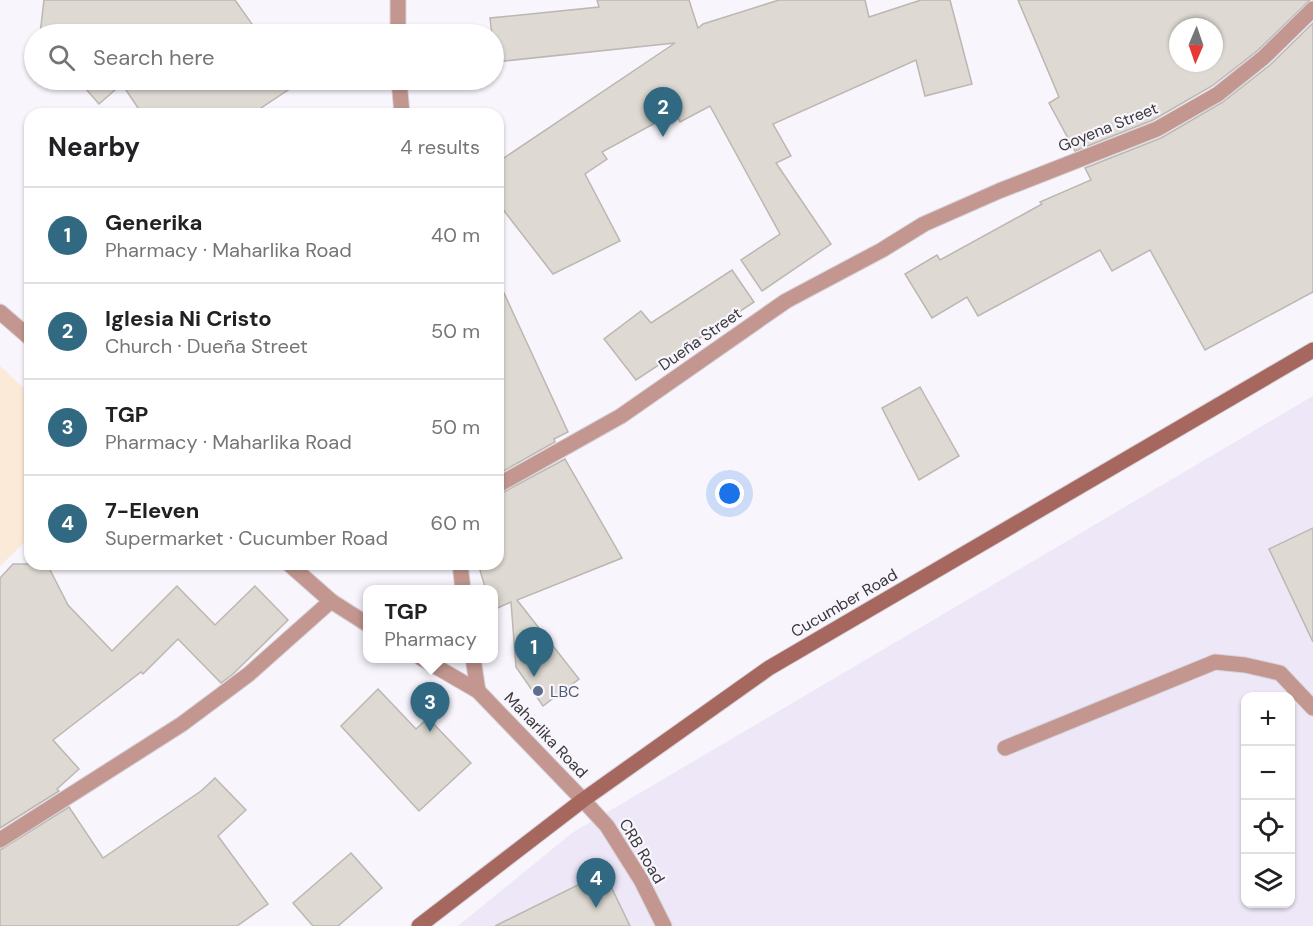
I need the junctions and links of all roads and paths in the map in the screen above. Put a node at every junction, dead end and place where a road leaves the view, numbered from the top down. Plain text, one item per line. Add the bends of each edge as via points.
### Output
1 (398, 0) edge
2 (1313, 9) edge
3 (398, 24) edge
4 (400, 90) edge
5 (401, 108) edge
6 (924, 224) joint
7 (0, 312) edge
8 (24, 333) edge
9 (1313, 350) edge
10 (504, 482) edge
11 (296, 570) edge
12 (461, 570) edge
13 (462, 585) edge
14 (331, 601) junction
15 (363, 621) edge
16 (430, 663) edge
17 (474, 663) edge
18 (478, 690) junction
19 (1313, 708) edge
20 (1005, 748) dead end
21 (583, 800) junction
22 (0, 840) edge
23 (419, 926) edge
24 (664, 926) edge

1 - 3 street
2 - 6 street, Goyena Street via 1263,58 1218,94 1157,129
4 - 5 street
6 - 10 street, Dueña Street via 786,301 621,416
7 - 8 street
9 - 21 main road, Cucumber Road via 769,668
11 - 14 street
12 - 13 street
14 - 15 street
14 - 22 street via 249,675 182,724
16 - 18 street, Maharlika Road
17 - 18 street
18 - 21 street, Maharlika Road
19 - 20 street via 1280,673 1215,662
21 - 23 main road, Cucumber Road
21 - 24 street, CRB Road via 607,826

